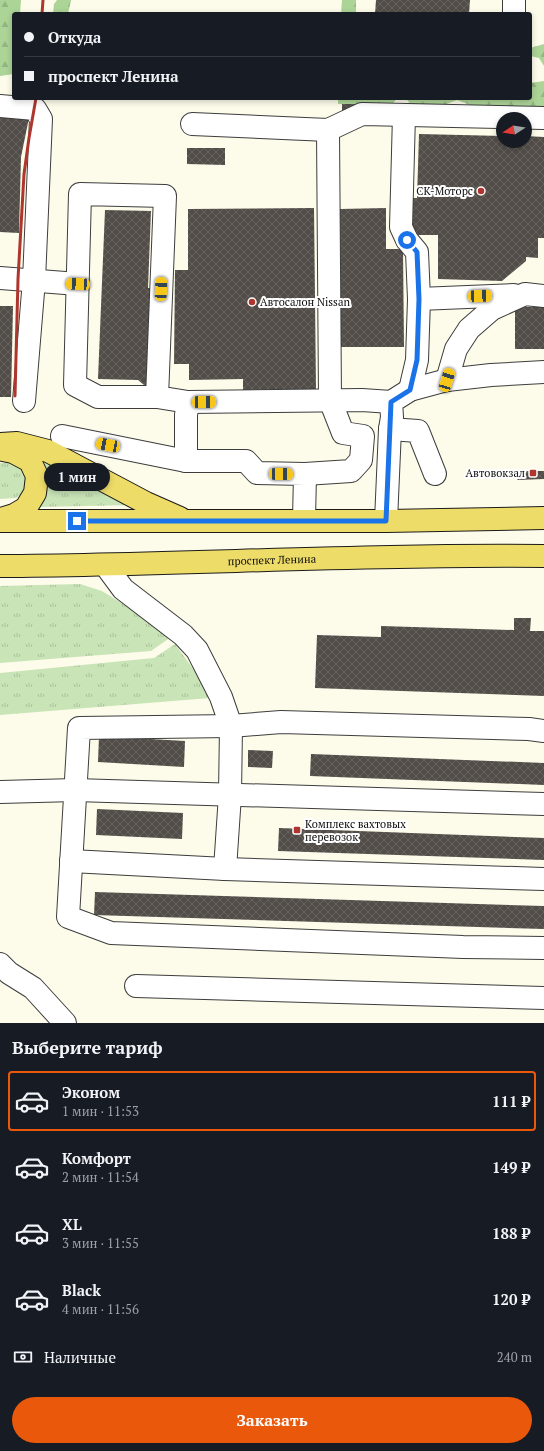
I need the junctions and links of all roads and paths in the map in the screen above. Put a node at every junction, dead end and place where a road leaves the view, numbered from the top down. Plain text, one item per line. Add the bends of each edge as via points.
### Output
1 (514, 0) edge
2 (514, 12) edge
3 (0, 106) edge
4 (404, 115) junction
5 (544, 118) edge
6 (192, 124) dead end
7 (328, 130) junction
8 (0, 278) edge
9 (34, 280) junction
10 (78, 284) junction
11 (534, 295) edge
12 (419, 299) junction
13 (544, 372) edge
14 (447, 380) junction
15 (410, 390) junction
16 (158, 397) junction
17 (330, 400) junction
18 (24, 401) dead end
19 (188, 402) junction
20 (391, 402) junction
21 (390, 429) junction
22 (62, 436) dead end
23 (0, 444) edge
24 (0, 450) edge
25 (186, 461) junction
26 (305, 474) junction
27 (435, 474) dead end
28 (544, 518) edge
29 (304, 520) junction
30 (0, 521) edge
31 (187, 521) junction
32 (386, 521) junction
33 (544, 556) edge
34 (0, 566) edge
35 (106, 566) junction
36 (231, 726) junction
37 (544, 731) edge
38 (75, 790) junction
39 (0, 792) edge
40 (230, 795) junction
41 (544, 804) edge
42 (71, 861) junction
43 (225, 869) junction
44 (544, 879) edge
45 (544, 948) edge
46 (3, 973) edge
47 (136, 986) dead end
48 (544, 998) edge
49 (65, 1023) edge

1 - 2 lane
3 - 9 lane via 35,109 41,119
4 - 5 lane
4 - 7 lane via 362,114
4 - 12 lane via 401,226 407,240 417,252
6 - 7 lane
7 - 17 lane
8 - 9 lane
9 - 10 lane
9 - 18 lane
10 - 16 lane via 75,385 98,397
10 - 16 lane via 80,194 165,196
11 - 12 lane
11 - 14 lane via 492,309 469,329 456,349
12 - 15 lane via 417,360
13 - 14 lane
14 - 15 lane
15 - 20 lane
16 - 19 lane
17 - 19 lane
17 - 20 lane
17 - 26 lane via 343,433 363,436 361,460 351,471
19 - 25 lane
20 - 21 lane
21 - 27 lane via 418,431
21 - 32 lane
22 - 25 lane
23 - 31 main road via 17,443 48,451 146,503
24 - 30 main road via 13,452 30,461 37,476 35,493 26,508
25 - 26 lane via 246,461 257,473
26 - 29 lane
28 - 32 main road
29 - 31 main road
29 - 32 main road
30 - 31 main road
33 - 35 main road, проспект Ленина
34 - 35 main road, проспект Ленина
35 - 36 lane via 123,589 183,635 197,650 221,697
36 - 37 lane via 281,722
36 - 38 lane via 79,728
36 - 40 lane
38 - 39 lane
38 - 40 lane
38 - 42 lane
40 - 41 lane
40 - 43 lane
42 - 43 lane
42 - 45 lane via 68,917 111,933
43 - 44 lane
46 - 49 lane via 33,988
47 - 48 lane

